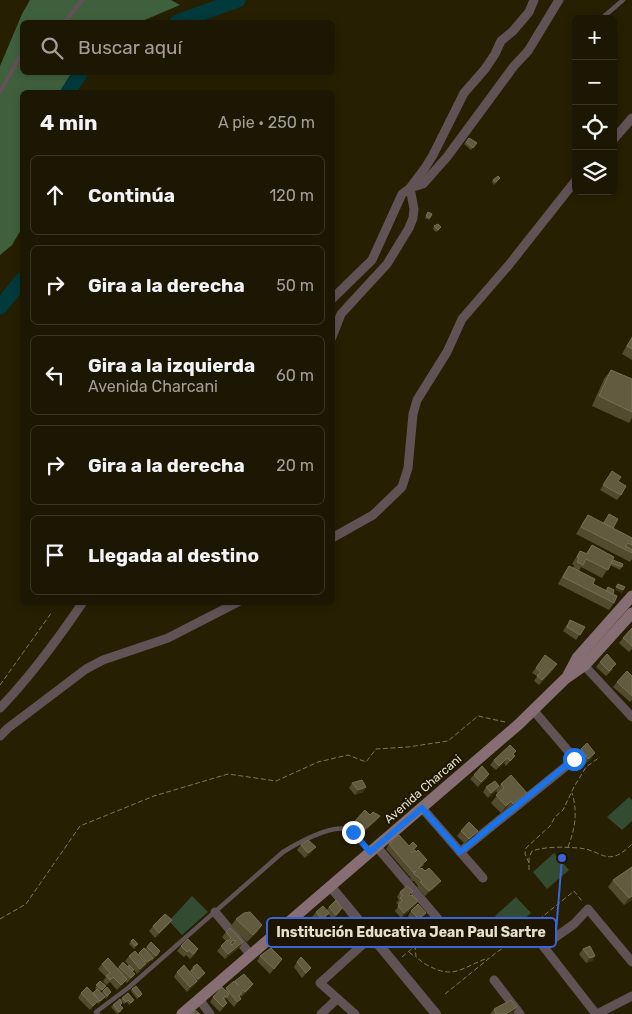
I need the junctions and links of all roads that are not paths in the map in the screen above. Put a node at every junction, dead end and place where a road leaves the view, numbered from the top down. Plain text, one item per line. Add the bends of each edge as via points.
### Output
1 (82, 0) edge
2 (534, 0) edge
3 (559, 0) edge
4 (623, 0) edge
5 (606, 15) edge
6 (66, 20) edge
7 (20, 57) edge
8 (0, 92) edge
9 (632, 118) edge
10 (617, 135) edge
11 (572, 185) edge
12 (410, 188) junction
13 (335, 296) edge
14 (335, 329) edge
15 (335, 536) edge
16 (632, 596) edge
17 (81, 605) edge
18 (232, 605) edge
19 (627, 618) edge
20 (581, 662) junction
21 (0, 708) edge
22 (534, 711) junction
23 (632, 717) edge
24 (0, 736) edge
25 (422, 808) junction
26 (374, 850) junction
27 (460, 852) junction
28 (483, 878) dead end
29 (331, 887) junction
30 (215, 912) junction
31 (443, 925) road end
32 (371, 936) junction
33 (251, 955) junction
34 (632, 962) edge
35 (494, 980) dead end
36 (632, 996) edge
37 (199, 999) junction
38 (337, 999) junction
39 (98, 1014) edge
40 (182, 1014) edge
41 (210, 1014) edge
42 (321, 1014) edge
43 (356, 1014) edge
44 (436, 1014) edge
45 (520, 1014) edge
46 (597, 1014) edge

1 - 6 lane
2 - 12 street via 529,12 501,41 485,69 464,94 433,155
3 - 12 street via 531,47 448,157 423,184
4 - 5 lane
7 - 8 lane
9 - 10 street
11 - 15 street via 462,319 447,352 417,400 408,468 402,487 373,515
12 - 13 street via 402,194 372,260
12 - 14 street via 413,218 402,240 387,264 341,314
16 - 19 main road, Avenida Charcani
17 - 21 street
18 - 24 street via 168,638 86,669
19 - 20 main road, Avenida Charcani
20 - 22 main road, Avenida Charcani
20 - 23 street
22 - 25 main road, Avenida Charcani
22 - 27 street via 574,759
25 - 26 main road, Avenida Charcani
25 - 27 street
26 - 29 main road, Avenida Charcani
26 - 30 lane via 346,828 326,831 283,852
26 - 31 street
27 - 28 street
29 - 32 street
29 - 33 main road, Avenida Charcani
30 - 33 street
30 - 39 lane via 96,1012
32 - 38 street via 320,983
32 - 44 street
33 - 37 main road, Avenida Charcani
34 - 46 street via 588,909 574,924 543,946
35 - 45 street
36 - 46 street
37 - 40 main road, Avenida Charcani
37 - 41 street
38 - 42 street
38 - 43 street

